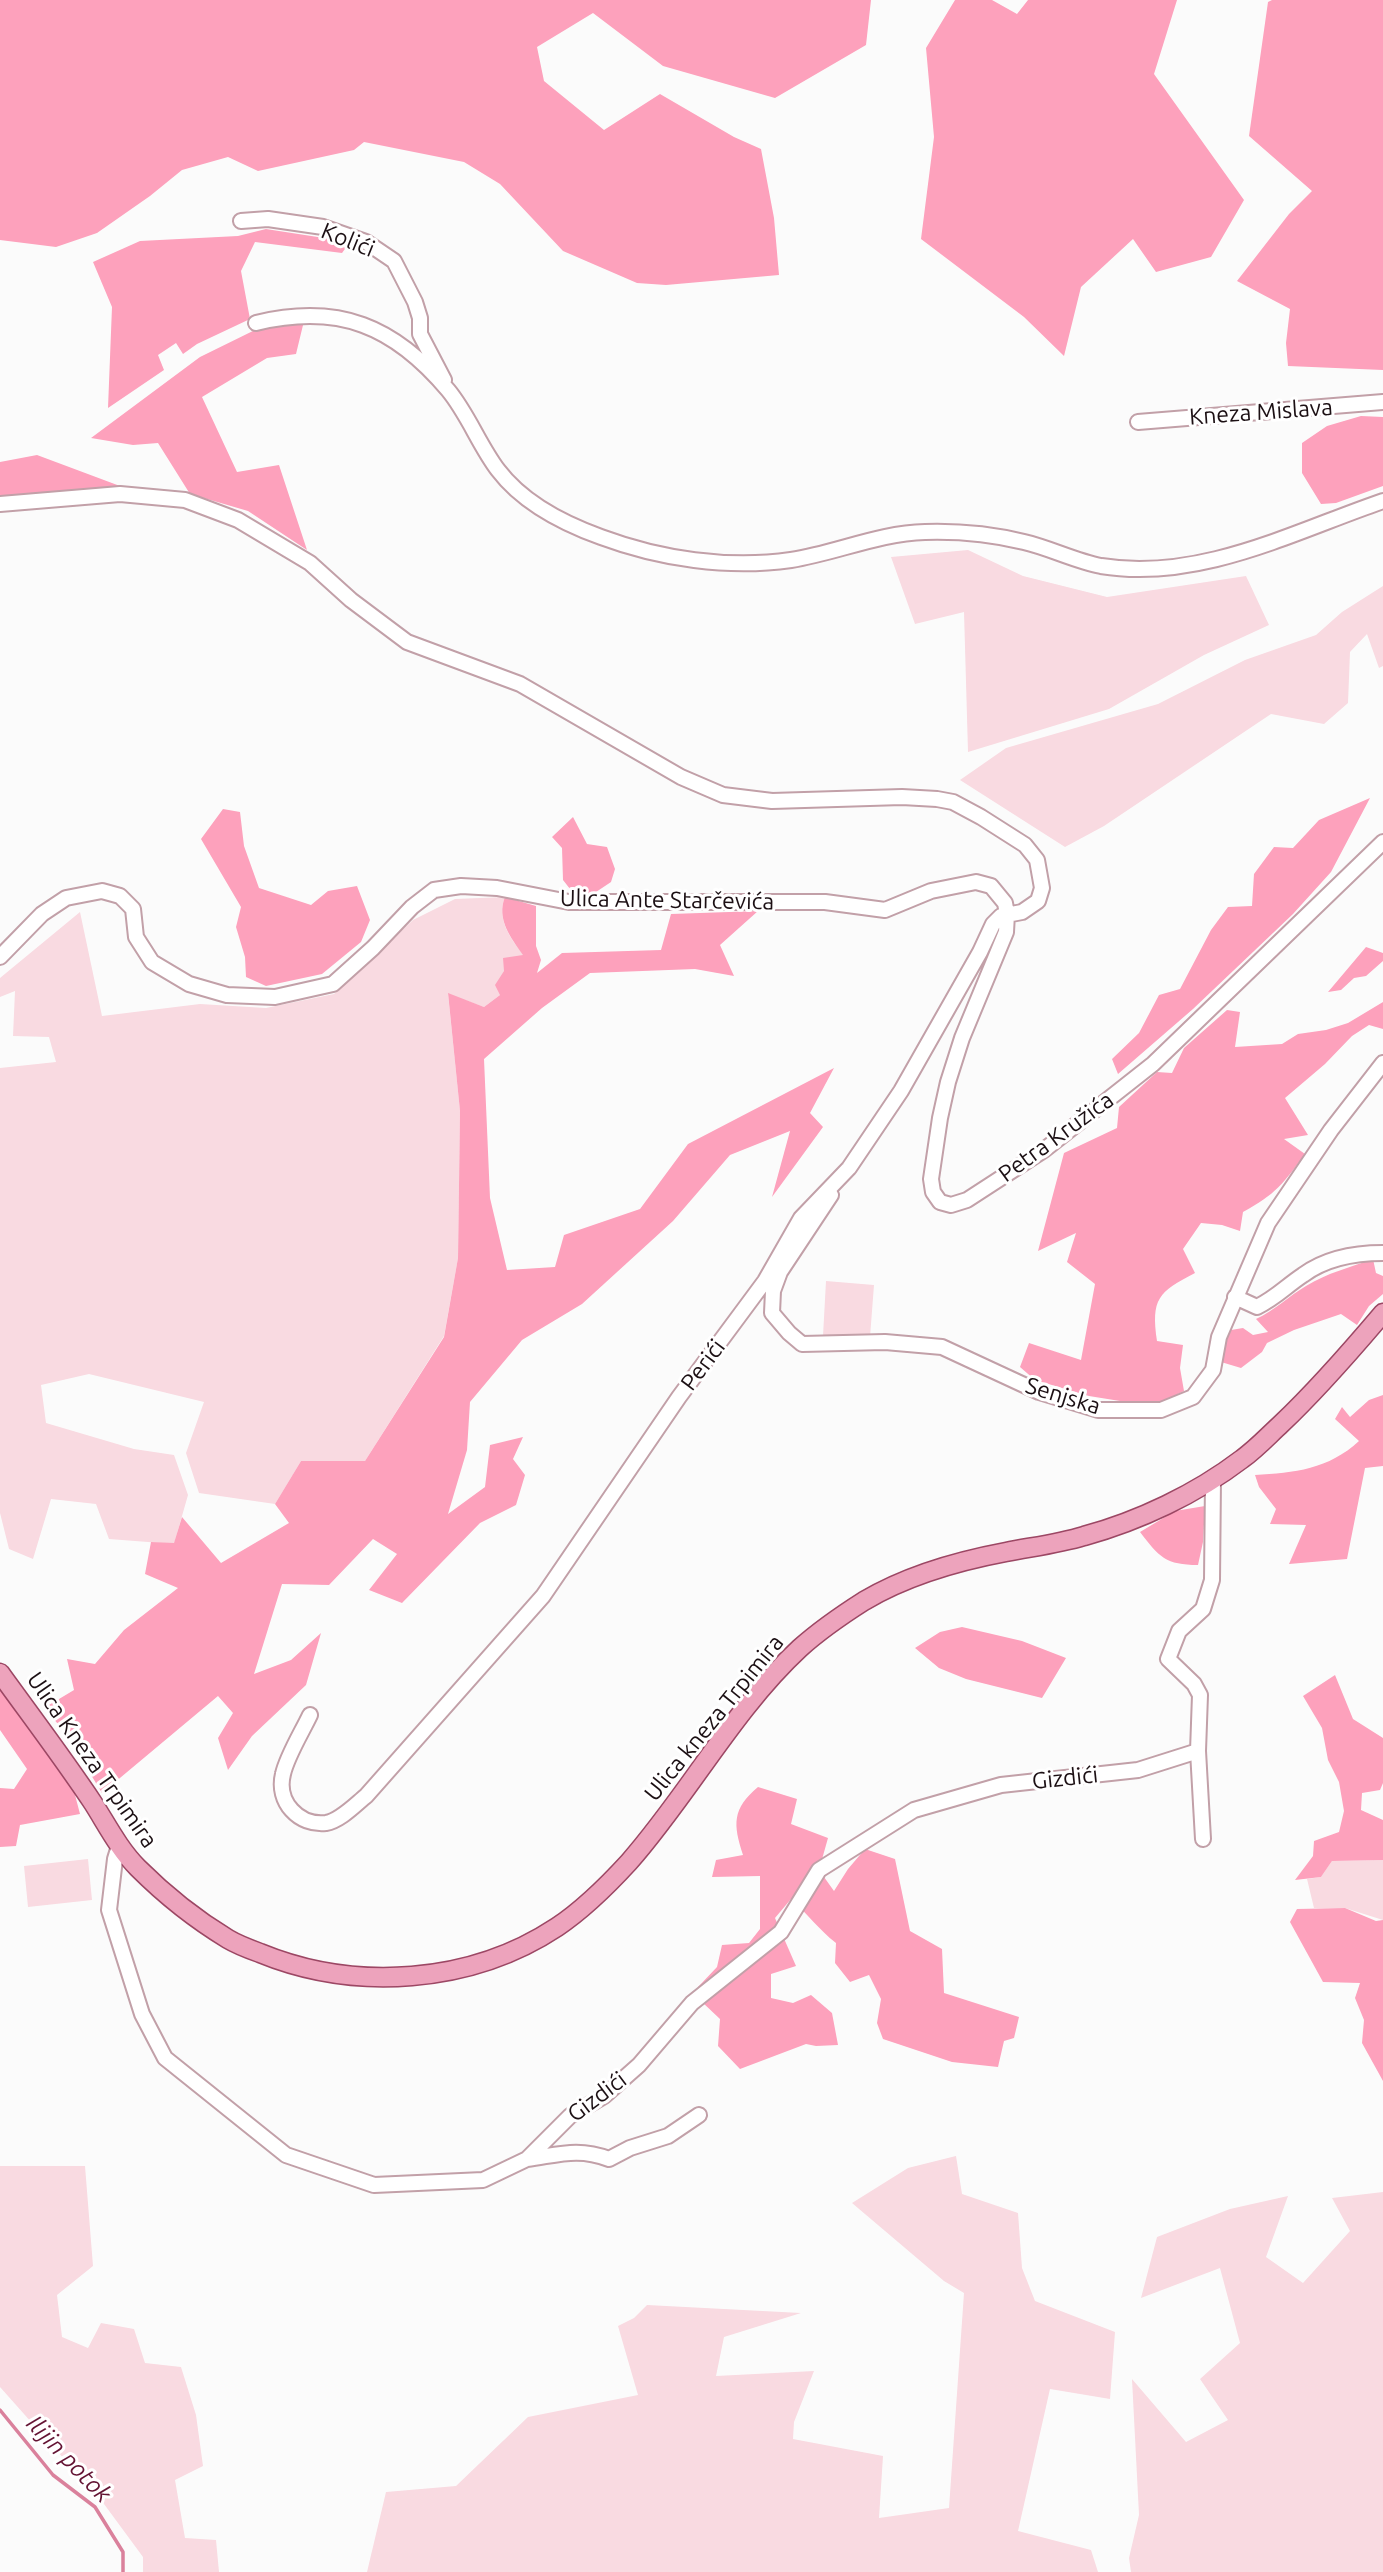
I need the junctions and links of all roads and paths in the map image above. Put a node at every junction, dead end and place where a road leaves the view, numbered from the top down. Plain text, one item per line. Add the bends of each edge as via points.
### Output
1 (241, 221) dead end
2 (256, 323) dead end
3 (450, 392) junction
4 (1383, 402) edge
5 (1138, 422) dead end
6 (1383, 501) edge
7 (0, 504) edge
8 (1383, 842) edge
9 (1007, 914) junction
10 (0, 957) edge
11 (1383, 1063) edge
12 (849, 1168) junction
13 (1383, 1252) edge
14 (1235, 1297) junction
15 (1383, 1313) edge
16 (1213, 1480) junction
17 (0, 1673) edge
18 (310, 1715) dead end
19 (1198, 1751) junction
20 (1203, 1839) dead end
21 (119, 1846) junction
22 (175, 1903) joint
23 (699, 2115) dead end
24 (527, 2159) junction

1 - 3 street, Kolići via 268,219 323,227 366,242 394,261 415,302 420,334
2 - 3 street via 322,314 365,324 408,350
3 - 6 street via 498,471 525,498 558,519 662,554 726,564 792,560 922,532 973,533 1023,542 1100,566 1160,570 1210,561
4 - 5 street, Kneza Mislava
7 - 9 street via 120,494 185,500 238,520 310,563 407,642 520,684 681,777 723,795 772,801 908,797 953,802 1025,845 1037,860 1042,888 1038,901 1022,912
8 - 9 street, Petra Kružića via 1153,1064 1044,1150 967,1200 951,1205 940,1202 931,1179 940,1118 962,1038 1006,932
9 - 10 street, Ulica Ante Starčevića via 999,892 976,882 931,891 885,910 825,902 569,902 461,886 435,890 419,901 333,984 275,997 228,995 189,984 152,962 136,937 133,909 120,896 102,891 66,898 42,914
9 - 12 street, Perići via 993,924 901,1091
11 - 14 street, Senjska via 1268,1223
12 - 14 street, Senjska via 780,1272 773,1291 772,1313 802,1344 885,1342 942,1347 1039,1392 1098,1410 1161,1410 1193,1398 1213,1370 1219,1337
12 - 18 street, Perići via 801,1218 765,1281 543,1596 366,1796 328,1823 305,1821 289,1809 283,1796 282,1775
13 - 14 street via 1327,1262 1257,1307
15 - 16 main road, Ulica kneza Trpimira via 1321,1386 1246,1457
16 - 19 street via 1212,1580 1203,1609 1179,1631 1168,1659 1200,1695
16 - 22 main road, Ulica kneza Trpimira via 1152,1512 1083,1537 998,1553 899,1583 836,1620 772,1677 639,1851 601,1892 520,1948 416,1977 317,1972 231,1941
17 - 21 main road, Ulica Kneza Trpimira
19 - 20 street
19 - 24 street, Gizdići via 1138,1770 1001,1785 914,1810 819,1870 781,1932 692,2003 639,2065 604,2096 570,2116
21 - 22 main road, Ulica Kneza Trpimira
21 - 24 street, Gizdići via 109,1910 142,2014 165,2059 262,2137 286,2155 374,2185 483,2180
23 - 24 street via 668,2136 609,2159 573,2151

